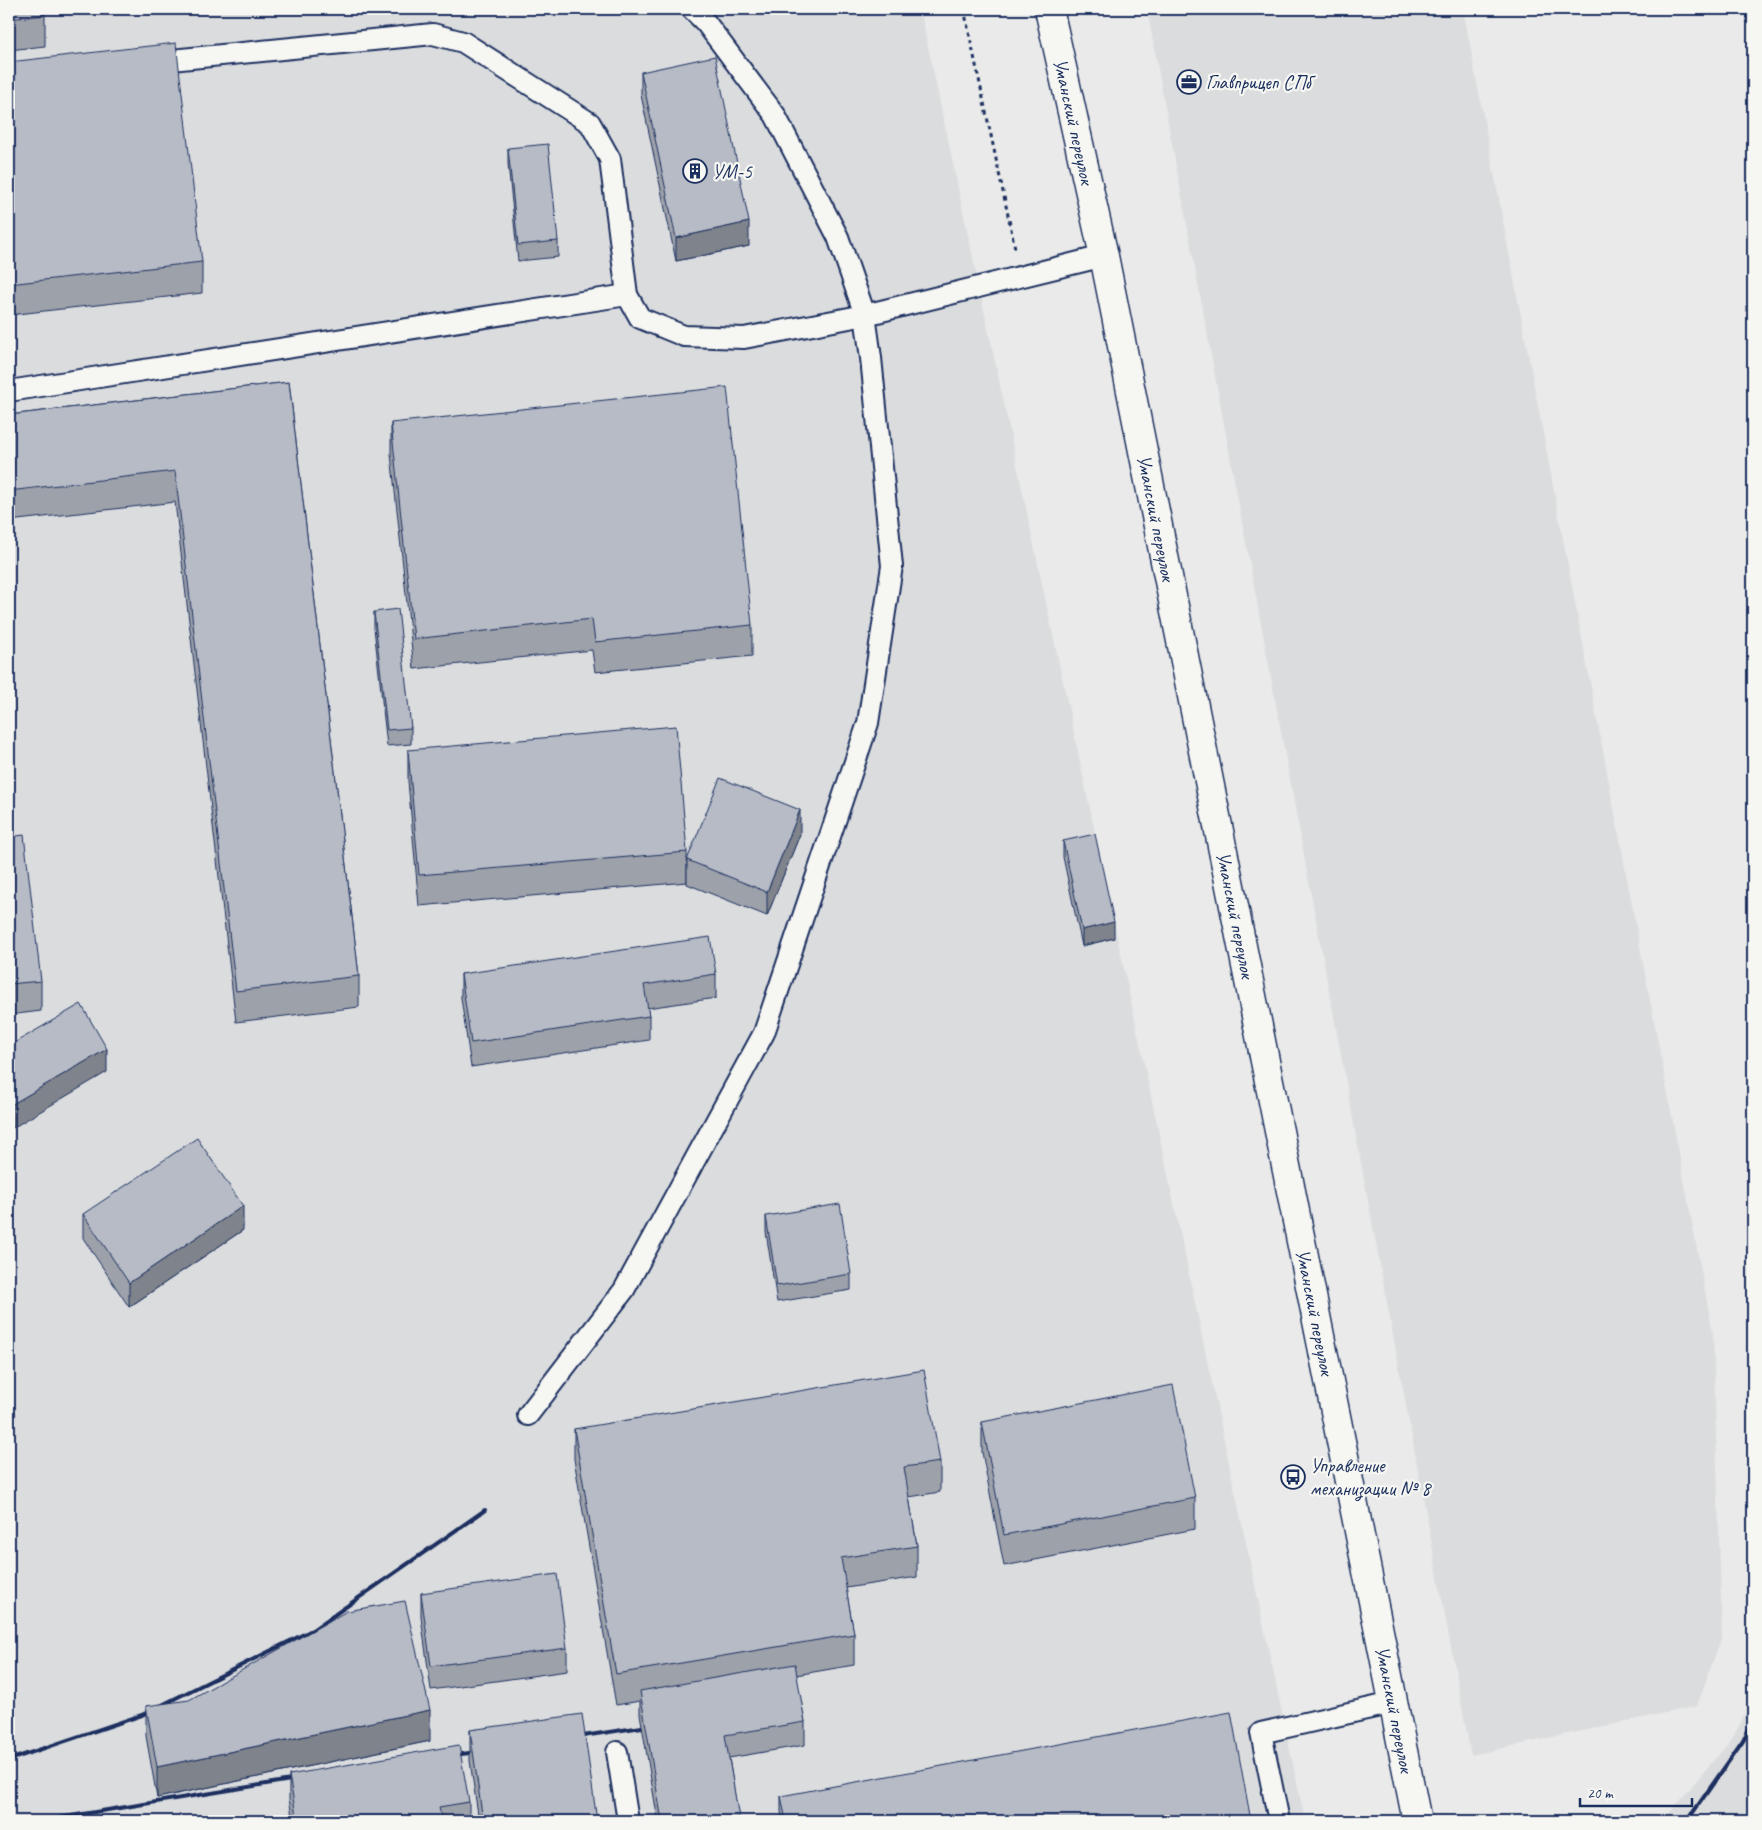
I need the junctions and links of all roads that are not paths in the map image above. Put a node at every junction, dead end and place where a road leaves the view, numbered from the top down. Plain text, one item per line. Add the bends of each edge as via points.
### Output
1 (692, 9) edge
2 (1049, 9) edge
3 (136, 64) edge
4 (1104, 256) junction
5 (627, 295) junction
6 (865, 315) junction
7 (9, 391) edge
8 (528, 1415) dead end
9 (1393, 1703) junction
10 (617, 1752) dead end
11 (628, 1821) edge
12 (1278, 1821) edge
13 (1417, 1821) edge

1 - 6 lane via 775,115 838,237
2 - 4 street, Уманский переулок
3 - 5 lane via 432,34 463,42 590,124 610,159
4 - 6 lane
4 - 9 street, Уманский переулок
5 - 6 lane via 640,318 684,336 744,338
5 - 7 lane
6 - 8 lane via 892,566 868,723 764,1033 624,1290
9 - 12 lane via 1261,1733
9 - 13 street, Уманский переулок
10 - 11 lane

